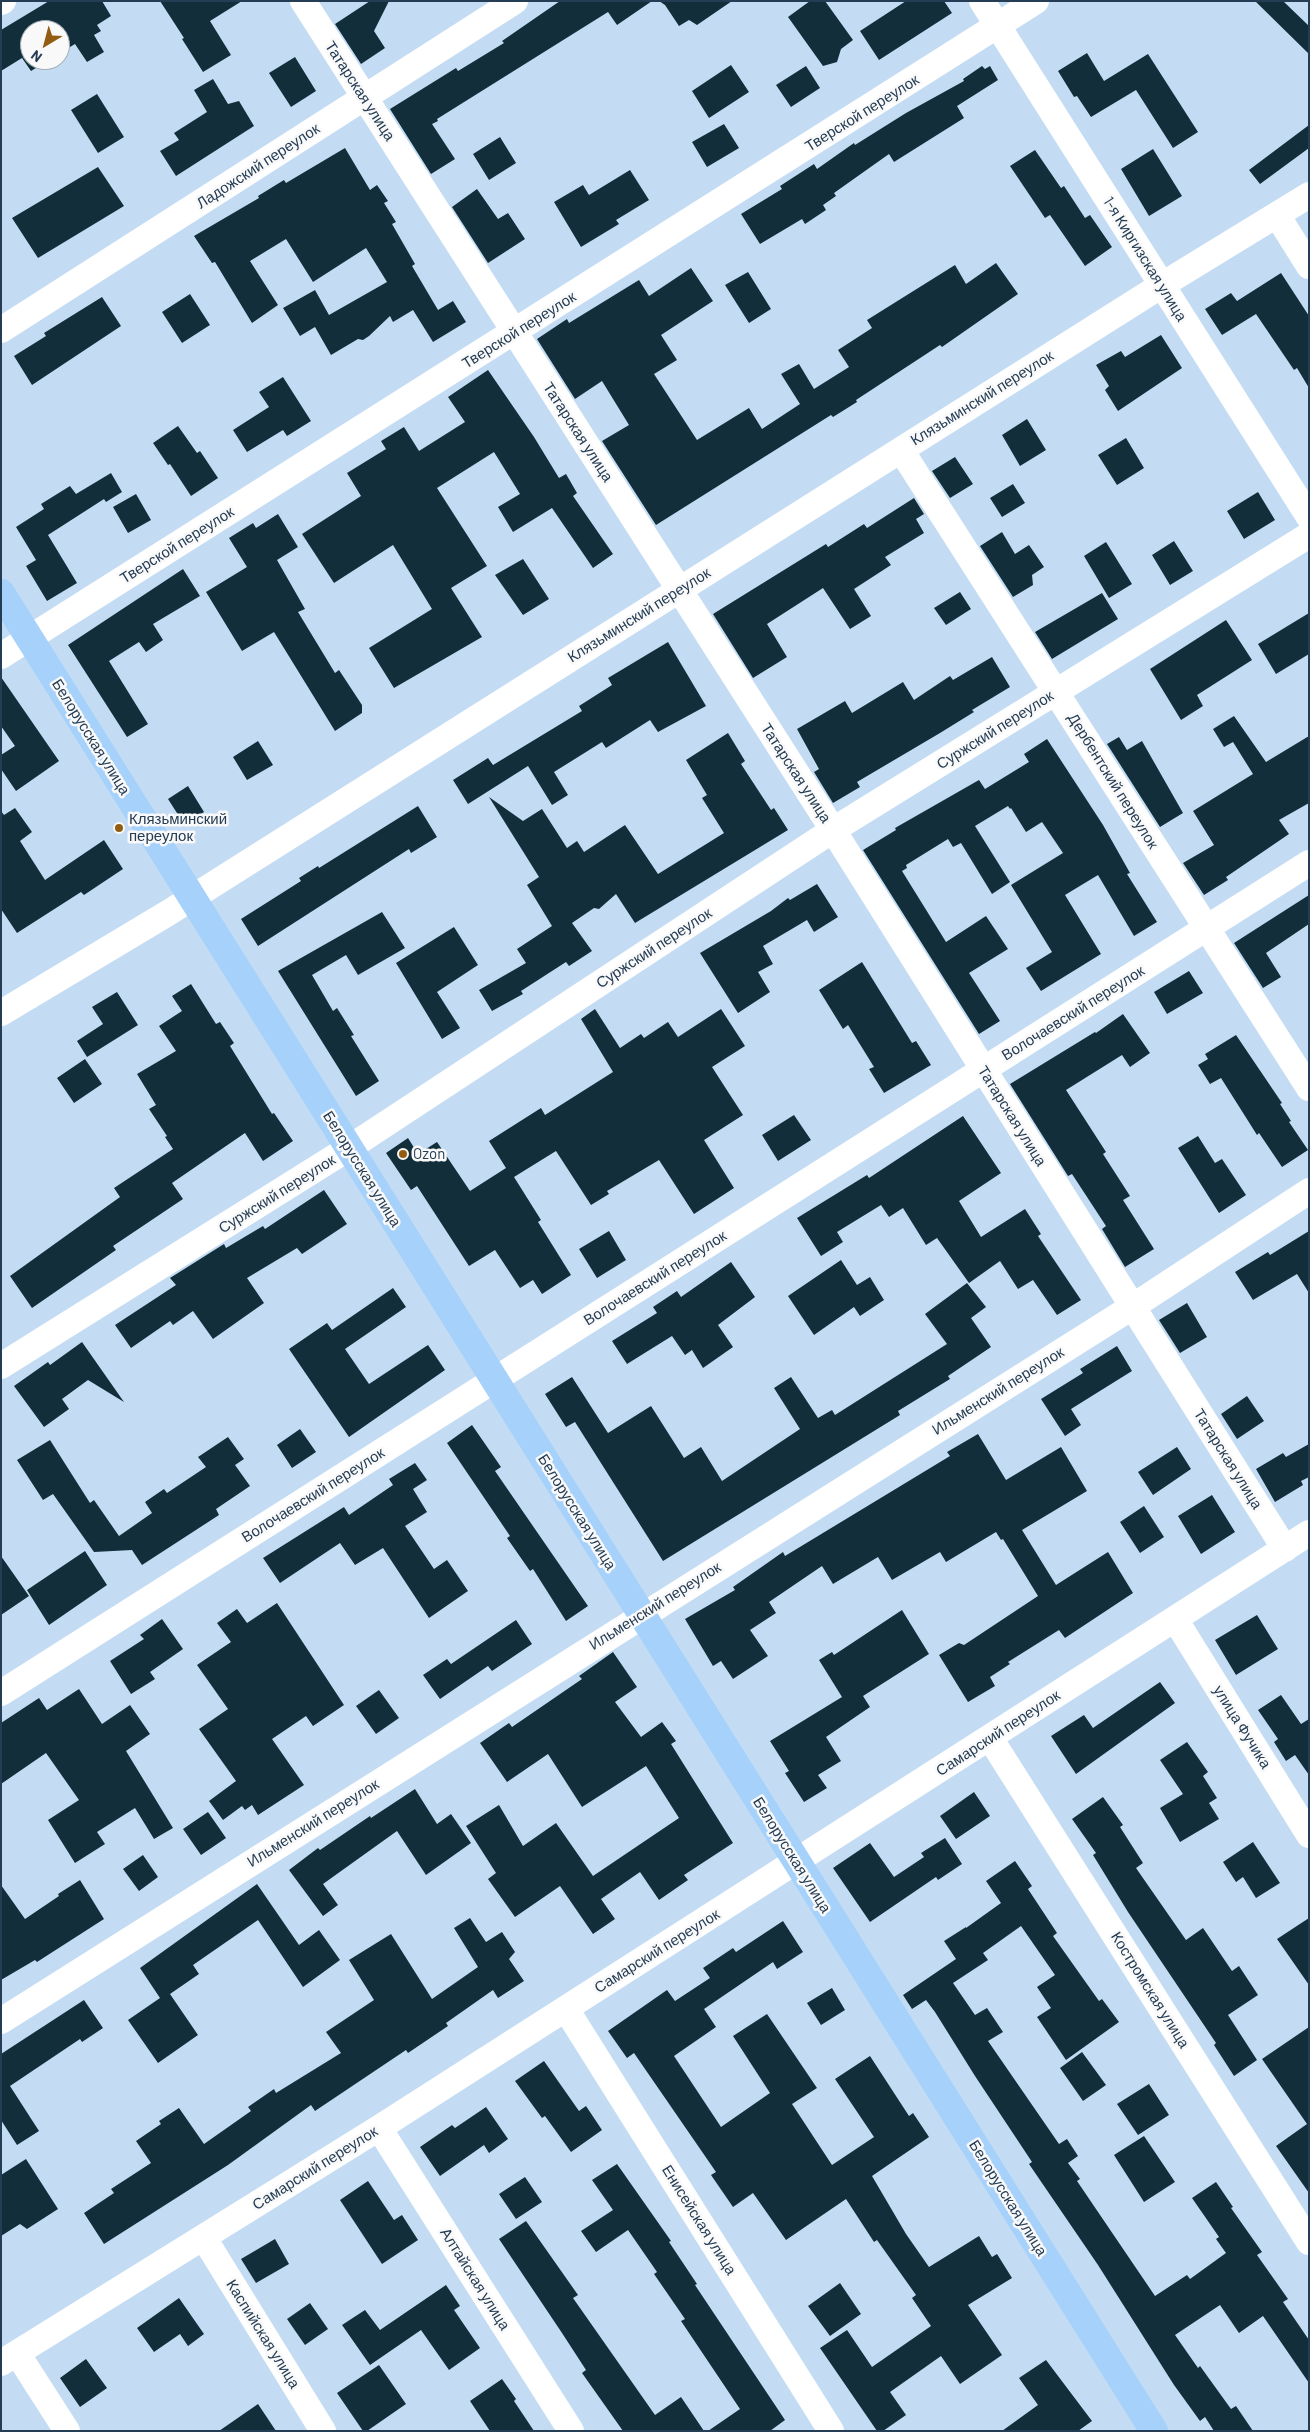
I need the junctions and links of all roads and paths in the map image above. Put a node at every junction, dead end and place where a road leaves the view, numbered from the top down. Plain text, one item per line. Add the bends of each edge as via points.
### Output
1 (303, 1) edge
2 (515, 1) edge
3 (982, 1) edge
4 (1036, 1) edge
5 (998, 27) junction
6 (365, 98) junction
7 (1309, 195) edge
8 (1277, 215) junction
9 (1309, 266) edge
10 (1162, 285) junction
11 (1, 330) edge
12 (515, 333) junction
13 (901, 450) junction
14 (1309, 517) edge
15 (1309, 535) edge
16 (679, 589) junction
17 (1, 593) edge
18 (29, 638) junction
19 (1, 656) edge
20 (1056, 691) junction
21 (832, 830) junction
22 (1309, 863) edge
23 (192, 898) junction
24 (1206, 928) junction
25 (1, 1013) edge
26 (982, 1070) junction
27 (1309, 1088) edge
28 (349, 1148) junction
29 (1309, 1192) edge
30 (1132, 1307) junction
31 (1, 1366) edge
32 (494, 1380) junction
33 (1309, 1533) edge
34 (1284, 1548) junction
35 (641, 1615) junction
36 (1175, 1619) junction
37 (1, 1693) edge
38 (990, 1738) junction
39 (1309, 1836) edge
40 (797, 1863) junction
41 (566, 2009) junction
42 (1, 2021) edge
43 (379, 2128) junction
44 (204, 2238) junction
45 (1309, 2242) edge
46 (9, 2358) edge
47 (67, 2431) edge
48 (323, 2431) edge
49 (571, 2431) edge
50 (831, 2431) edge
51 (1154, 2431) edge

1 - 6 street, Татарская улица
2 - 6 street, Ладожский переулок
3 - 5 street, 1-я Киргизская улица
4 - 5 street, Тверской переулок
5 - 10 street, 1-я Киргизская улица
5 - 12 street, Тверской переулок
6 - 11 street, Ладожский переулок
6 - 12 street, Татарская улица
7 - 8 street, Клязьминский переулок
8 - 9 street
8 - 10 street, Клязьминский переулок
10 - 13 street, Клязьминский переулок
10 - 14 street, 1-я Киргизская улица
12 - 16 street, Татарская улица
12 - 18 street, Тверской переулок
13 - 16 street, Клязьминский переулок
13 - 20 street, Дербентский переулок
15 - 20 street, Суржский переулок
16 - 21 street, Татарская улица
16 - 23 street, Клязьминский переулок
17 - 18 main road, Белорусская улица
18 - 19 street, Тверской переулок
18 - 23 main road, Белорусская улица
20 - 21 street, Суржский переулок
20 - 24 street, Дербентский переулок
21 - 26 street, Татарская улица
21 - 28 street, Суржский переулок
22 - 24 street, Волочаевский переулок
23 - 25 street, Клязьминский переулок
23 - 28 main road, Белорусская улица
24 - 26 street, Волочаевский переулок
24 - 27 street, Дербентский переулок
26 - 30 street, Татарская улица
26 - 32 street, Волочаевский переулок
28 - 31 street, Суржский переулок
28 - 32 main road, Белорусская улица
29 - 30 street, Ильменский переулок
30 - 34 street, Татарская улица
30 - 35 street, Ильменский переулок
32 - 35 main road, Белорусская улица
32 - 37 street, Волочаевский переулок
33 - 34 street, Самарский переулок
34 - 36 street, Самарский переулок
35 - 40 main road, Белорусская улица
35 - 42 street, Ильменский переулок
36 - 38 street, Самарский переулок
36 - 39 street, улица Фучика
38 - 40 street, Самарский переулок
38 - 45 street, Костромская улица
40 - 41 street, Самарский переулок
40 - 51 main road, Белорусская улица
41 - 43 street, Самарский переулок
41 - 50 street, Енисейская улица
43 - 44 street, Самарский переулок
43 - 49 street, Алтайская улица
44 - 46 street, Самарский переулок
44 - 48 street, Каспийская улица
46 - 47 street

